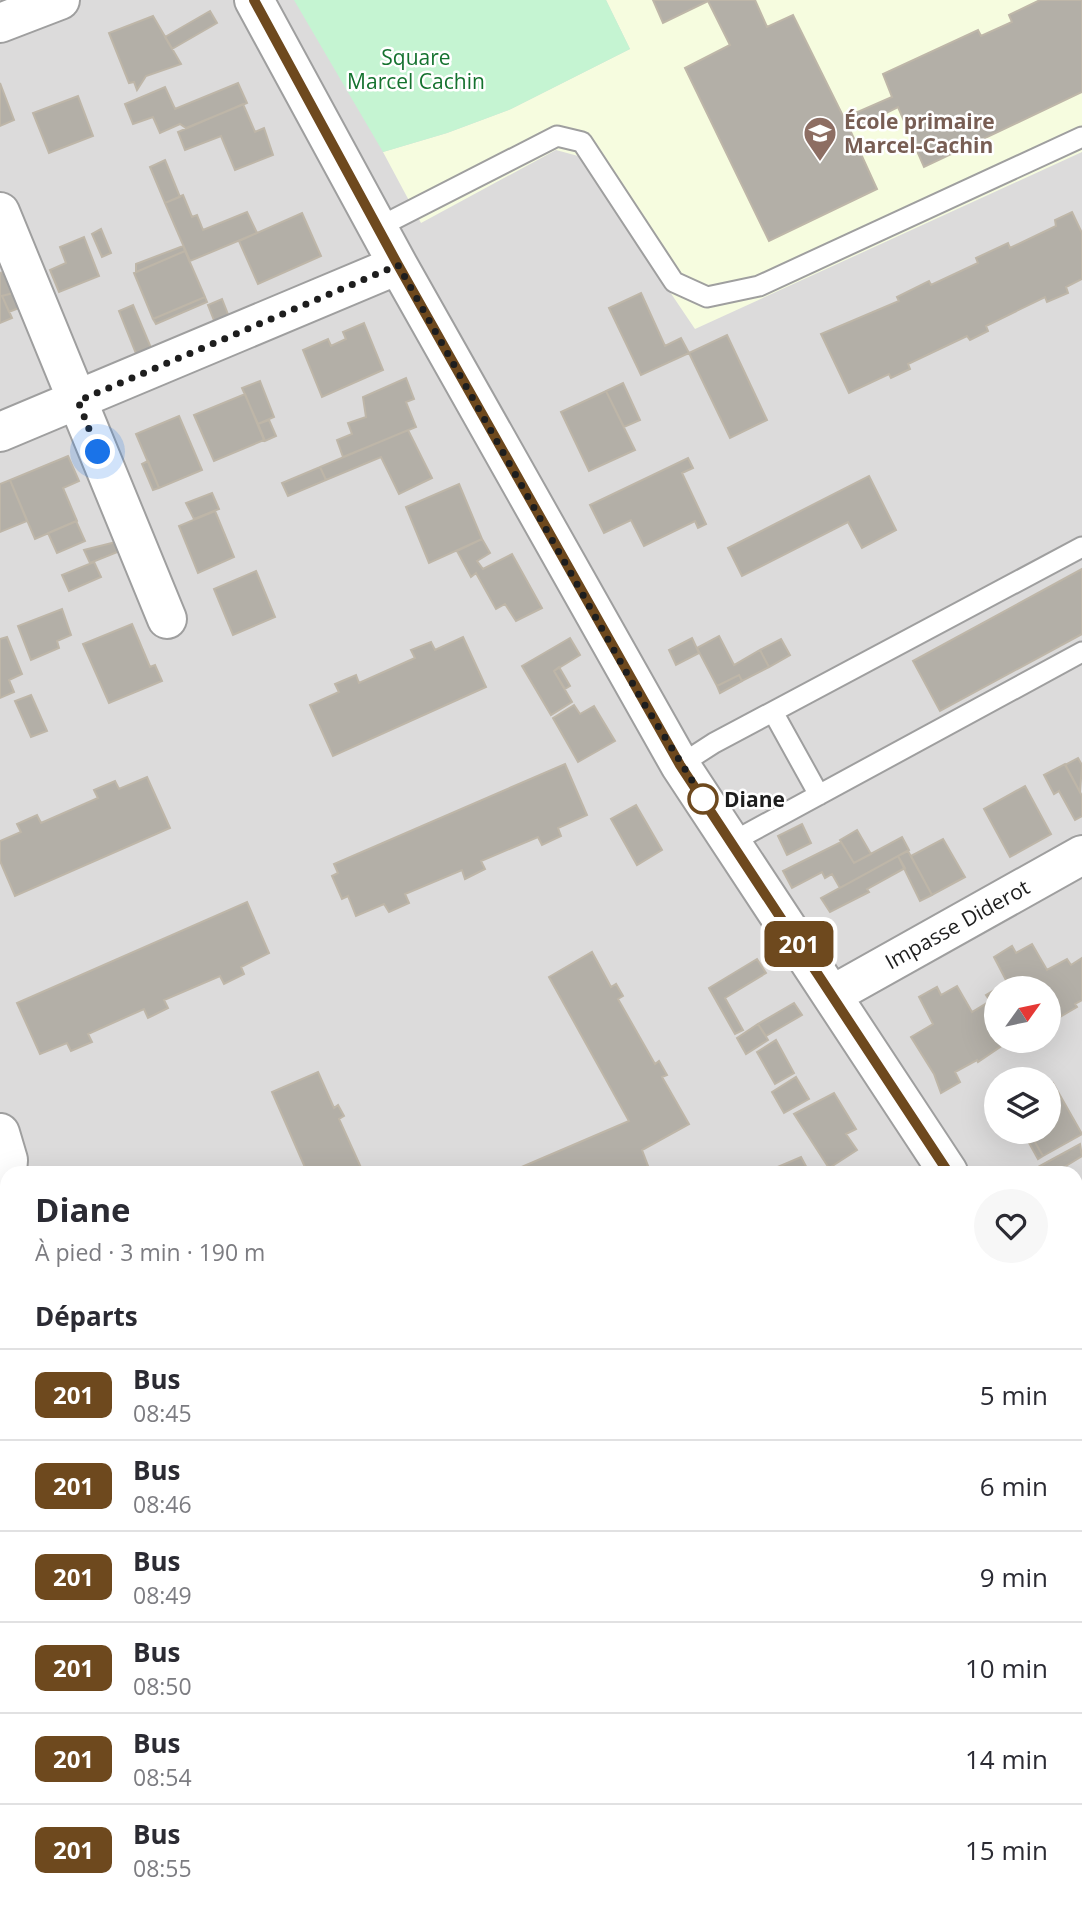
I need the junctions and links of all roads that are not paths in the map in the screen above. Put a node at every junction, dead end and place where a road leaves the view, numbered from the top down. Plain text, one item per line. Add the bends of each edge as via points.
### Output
1 (60, 0) edge
2 (254, 0) edge
3 (0, 23) edge
4 (1082, 137) edge
5 (0, 212) edge
6 (379, 227) junction
7 (398, 265) junction
8 (78, 401) junction
9 (0, 432) edge
10 (1082, 547) edge
11 (167, 619) dead end
12 (1082, 652) edge
13 (773, 712) junction
14 (680, 765) junction
15 (819, 794) junction
16 (732, 842) junction
17 (1082, 855) edge
18 (832, 995) junction
19 (0, 1133) edge
20 (8, 1166) edge
21 (944, 1166) edge

1 - 3 street
2 - 6 street
4 - 6 lane via 759,286 707,298 674,282 582,142 556,136
5 - 8 street
6 - 7 street
7 - 8 street
7 - 14 street
8 - 9 street
8 - 11 street
10 - 13 lane
12 - 15 lane
13 - 14 lane
13 - 15 lane
14 - 16 street
15 - 16 lane
16 - 18 street
17 - 18 street, Impasse Diderot
18 - 21 street
19 - 20 street

